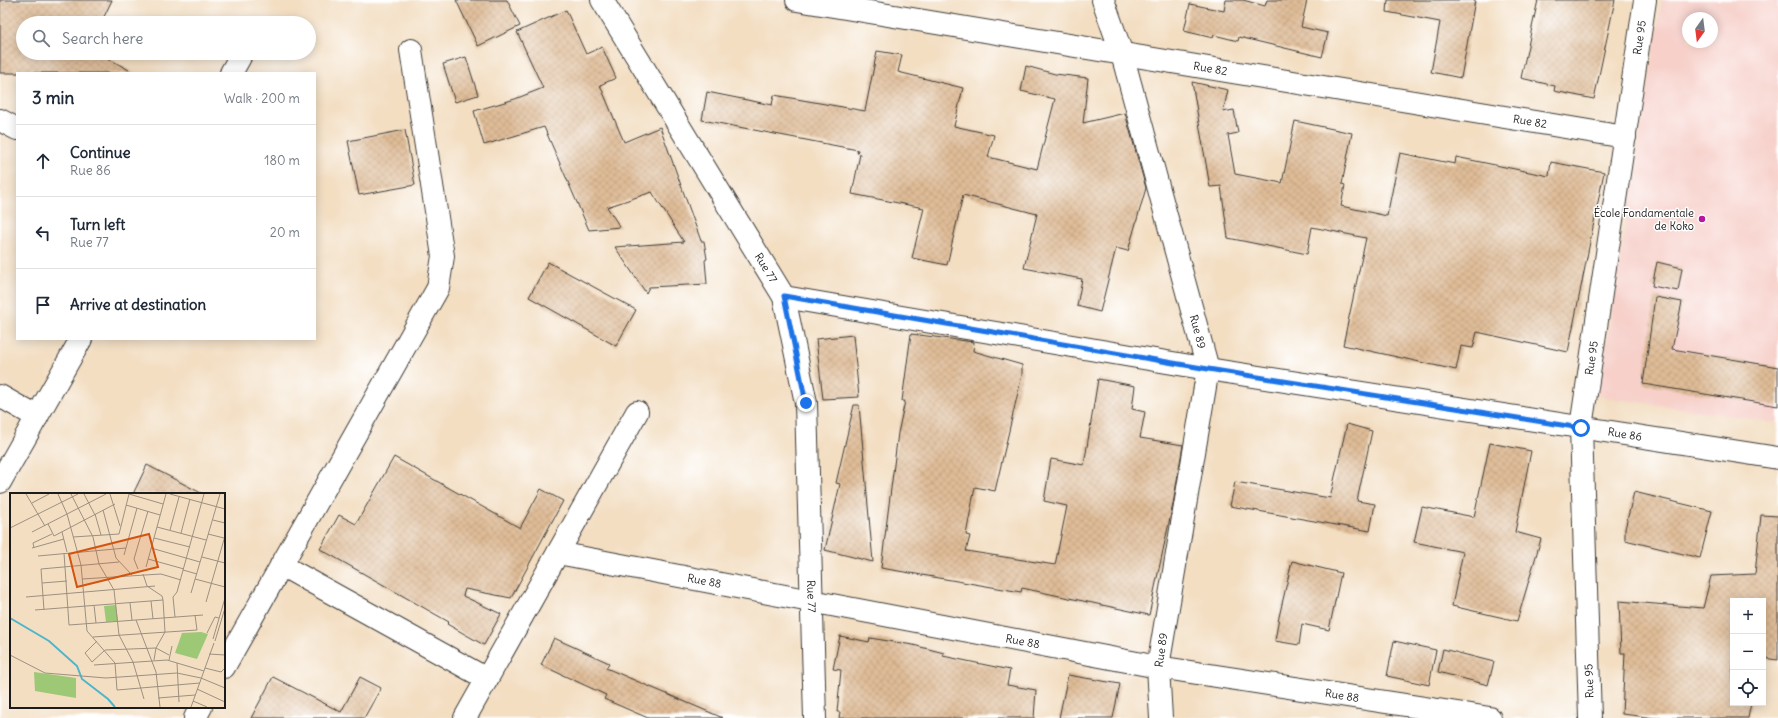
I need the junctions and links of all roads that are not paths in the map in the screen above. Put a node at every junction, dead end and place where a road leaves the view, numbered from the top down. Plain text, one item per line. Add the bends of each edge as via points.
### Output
1 (602, 0) edge
2 (797, 0) edge
3 (1103, 0) edge
4 (1645, 0) edge
5 (411, 50) dead end
6 (1122, 54) junction
7 (0, 120) edge
8 (16, 128) edge
9 (1625, 137) junction
10 (784, 296) junction
11 (80, 340) edge
12 (1208, 369) junction
13 (0, 396) edge
14 (637, 412) dead end
15 (37, 417) junction
16 (1581, 428) junction
17 (1778, 458) edge
18 (0, 482) edge
19 (558, 553) junction
20 (282, 565) junction
21 (812, 600) junction
22 (225, 665) edge
23 (1158, 666) junction
24 (486, 679) junction
25 (200, 708) edge
26 (195, 718) edge
27 (465, 718) edge
28 (816, 718) edge
29 (1161, 718) edge
30 (1490, 718) edge
31 (1590, 718) edge

1 - 10 street, Rue 77
2 - 6 street, Rue 82
3 - 6 street, Rue 89
4 - 9 street, Rue 95
5 - 20 street via 444,256 438,288
6 - 9 street, Rue 82
6 - 12 street, Rue 89
7 - 8 street
9 - 16 street, Rue 95
10 - 12 street, Rue 86
10 - 21 street, Rue 77 via 806,403
11 - 15 street
12 - 16 street, Rue 86
12 - 23 street, Rue 89
13 - 15 street
14 - 19 street
15 - 18 street
16 - 17 street, Rue 86
16 - 31 street, Rue 95
19 - 21 street, Rue 88
19 - 24 street
20 - 22 street
20 - 24 street
21 - 23 street, Rue 88
21 - 28 street, Rue 77
23 - 29 street, Rue 89
23 - 30 street, Rue 88
24 - 27 street
25 - 26 street

